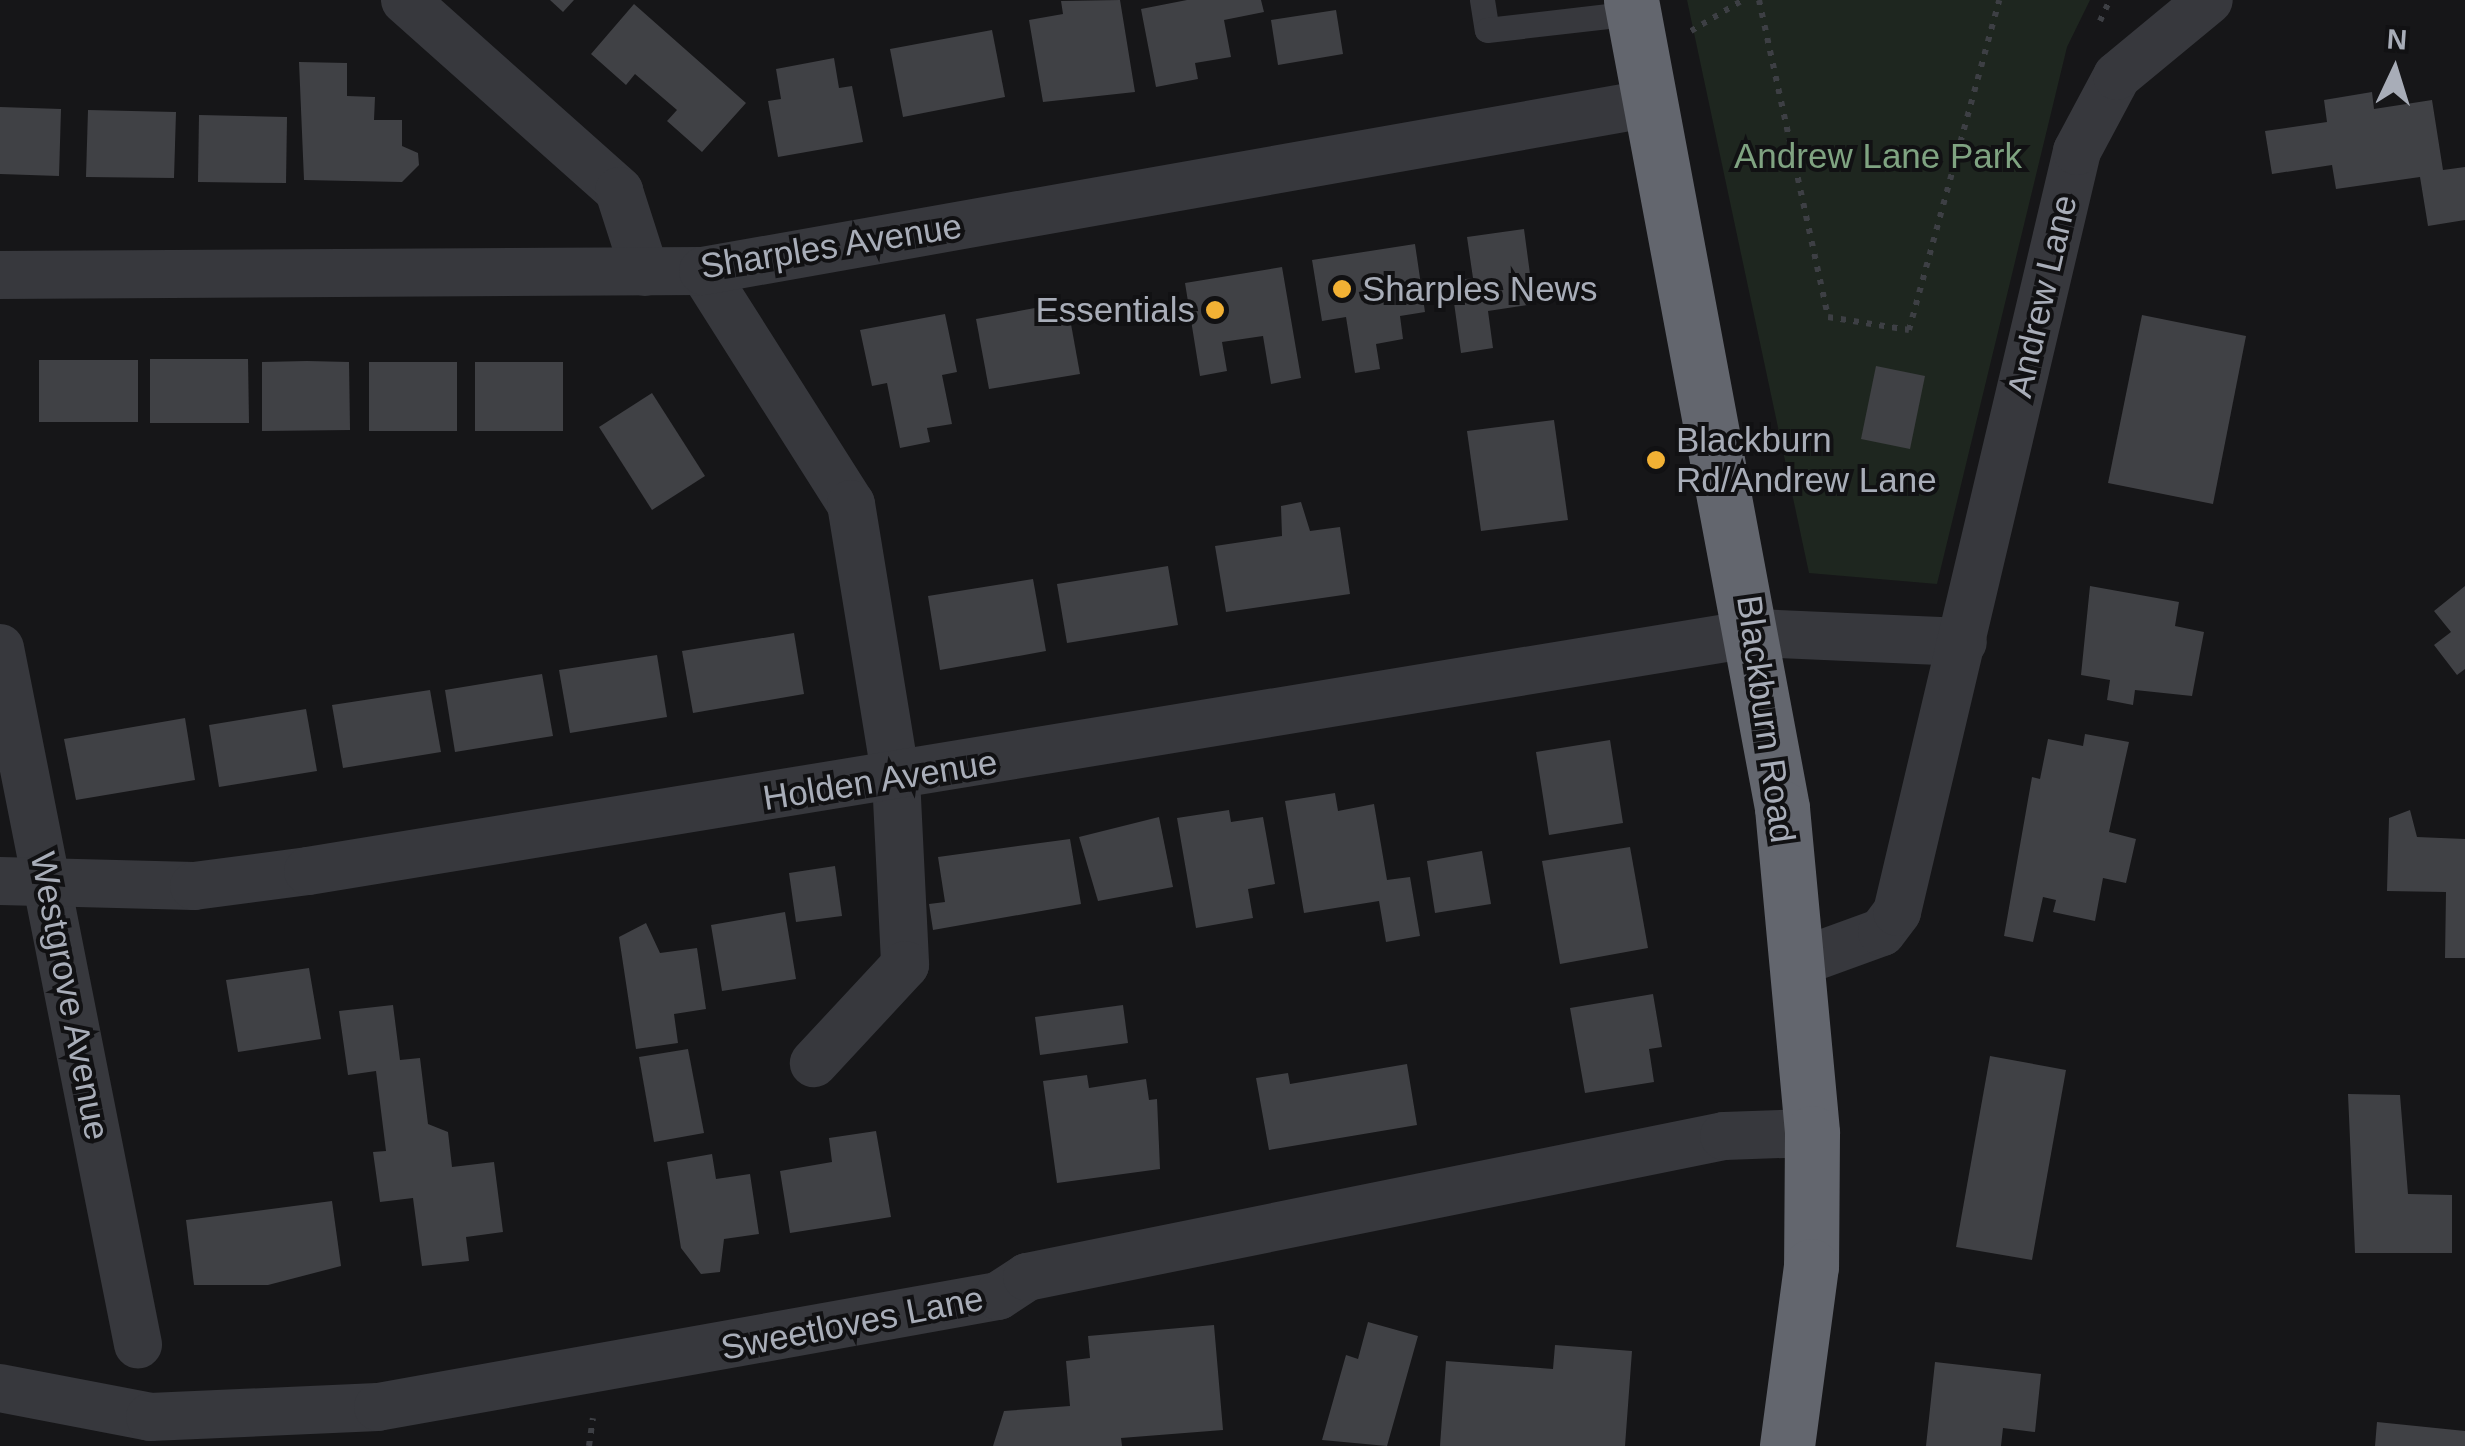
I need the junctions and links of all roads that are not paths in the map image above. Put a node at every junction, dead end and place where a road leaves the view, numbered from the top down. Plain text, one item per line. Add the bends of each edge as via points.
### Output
1 (406, 0) edge
2 (1482, 0) edge
3 (2209, 0) edge
4 (1632, 7) edge
5 (1652, 102) junction
6 (703, 270) junction
7 (645, 272) junction
8 (0, 274) edge
9 (1756, 633) junction
10 (1963, 642) junction
11 (0, 648) edge
12 (896, 778) junction
13 (0, 881) edge
14 (48, 883) junction
15 (1797, 963) junction
16 (814, 1063) dead end
17 (1812, 1133) junction
18 (138, 1344) dead end
19 (0, 1388) edge
20 (144, 1432) edge
21 (1787, 1446) edge

1 - 7 street via 619,191
2 - 4 lane via 1487,30
3 - 10 street, Andrew Lane via 2117,76 2077,151
4 - 5 highway, Blackburn Road
5 - 6 street, Sharples Avenue
5 - 9 highway, Blackburn Road
6 - 7 street, Sharples Avenue
6 - 12 street via 852,504
7 - 8 street, Sharples Avenue
9 - 10 street
9 - 12 street, Holden Avenue
9 - 15 highway, Blackburn Road
10 - 15 street, Andrew Lane via 1897,912 1882,932
11 - 14 street, Westgrove Avenue
12 - 14 street, Holden Avenue via 194,886
12 - 16 street via 905,965
13 - 14 street, Holden Avenue
14 - 18 street, Westgrove Avenue
15 - 17 highway, Blackburn Road
17 - 20 street, Sweetloves Lane via 1724,1136 1026,1277 998,1296 600,1371 360,1409
17 - 21 highway, Blackburn Road via 1811,1266
19 - 20 street, Sweetloves Lane

